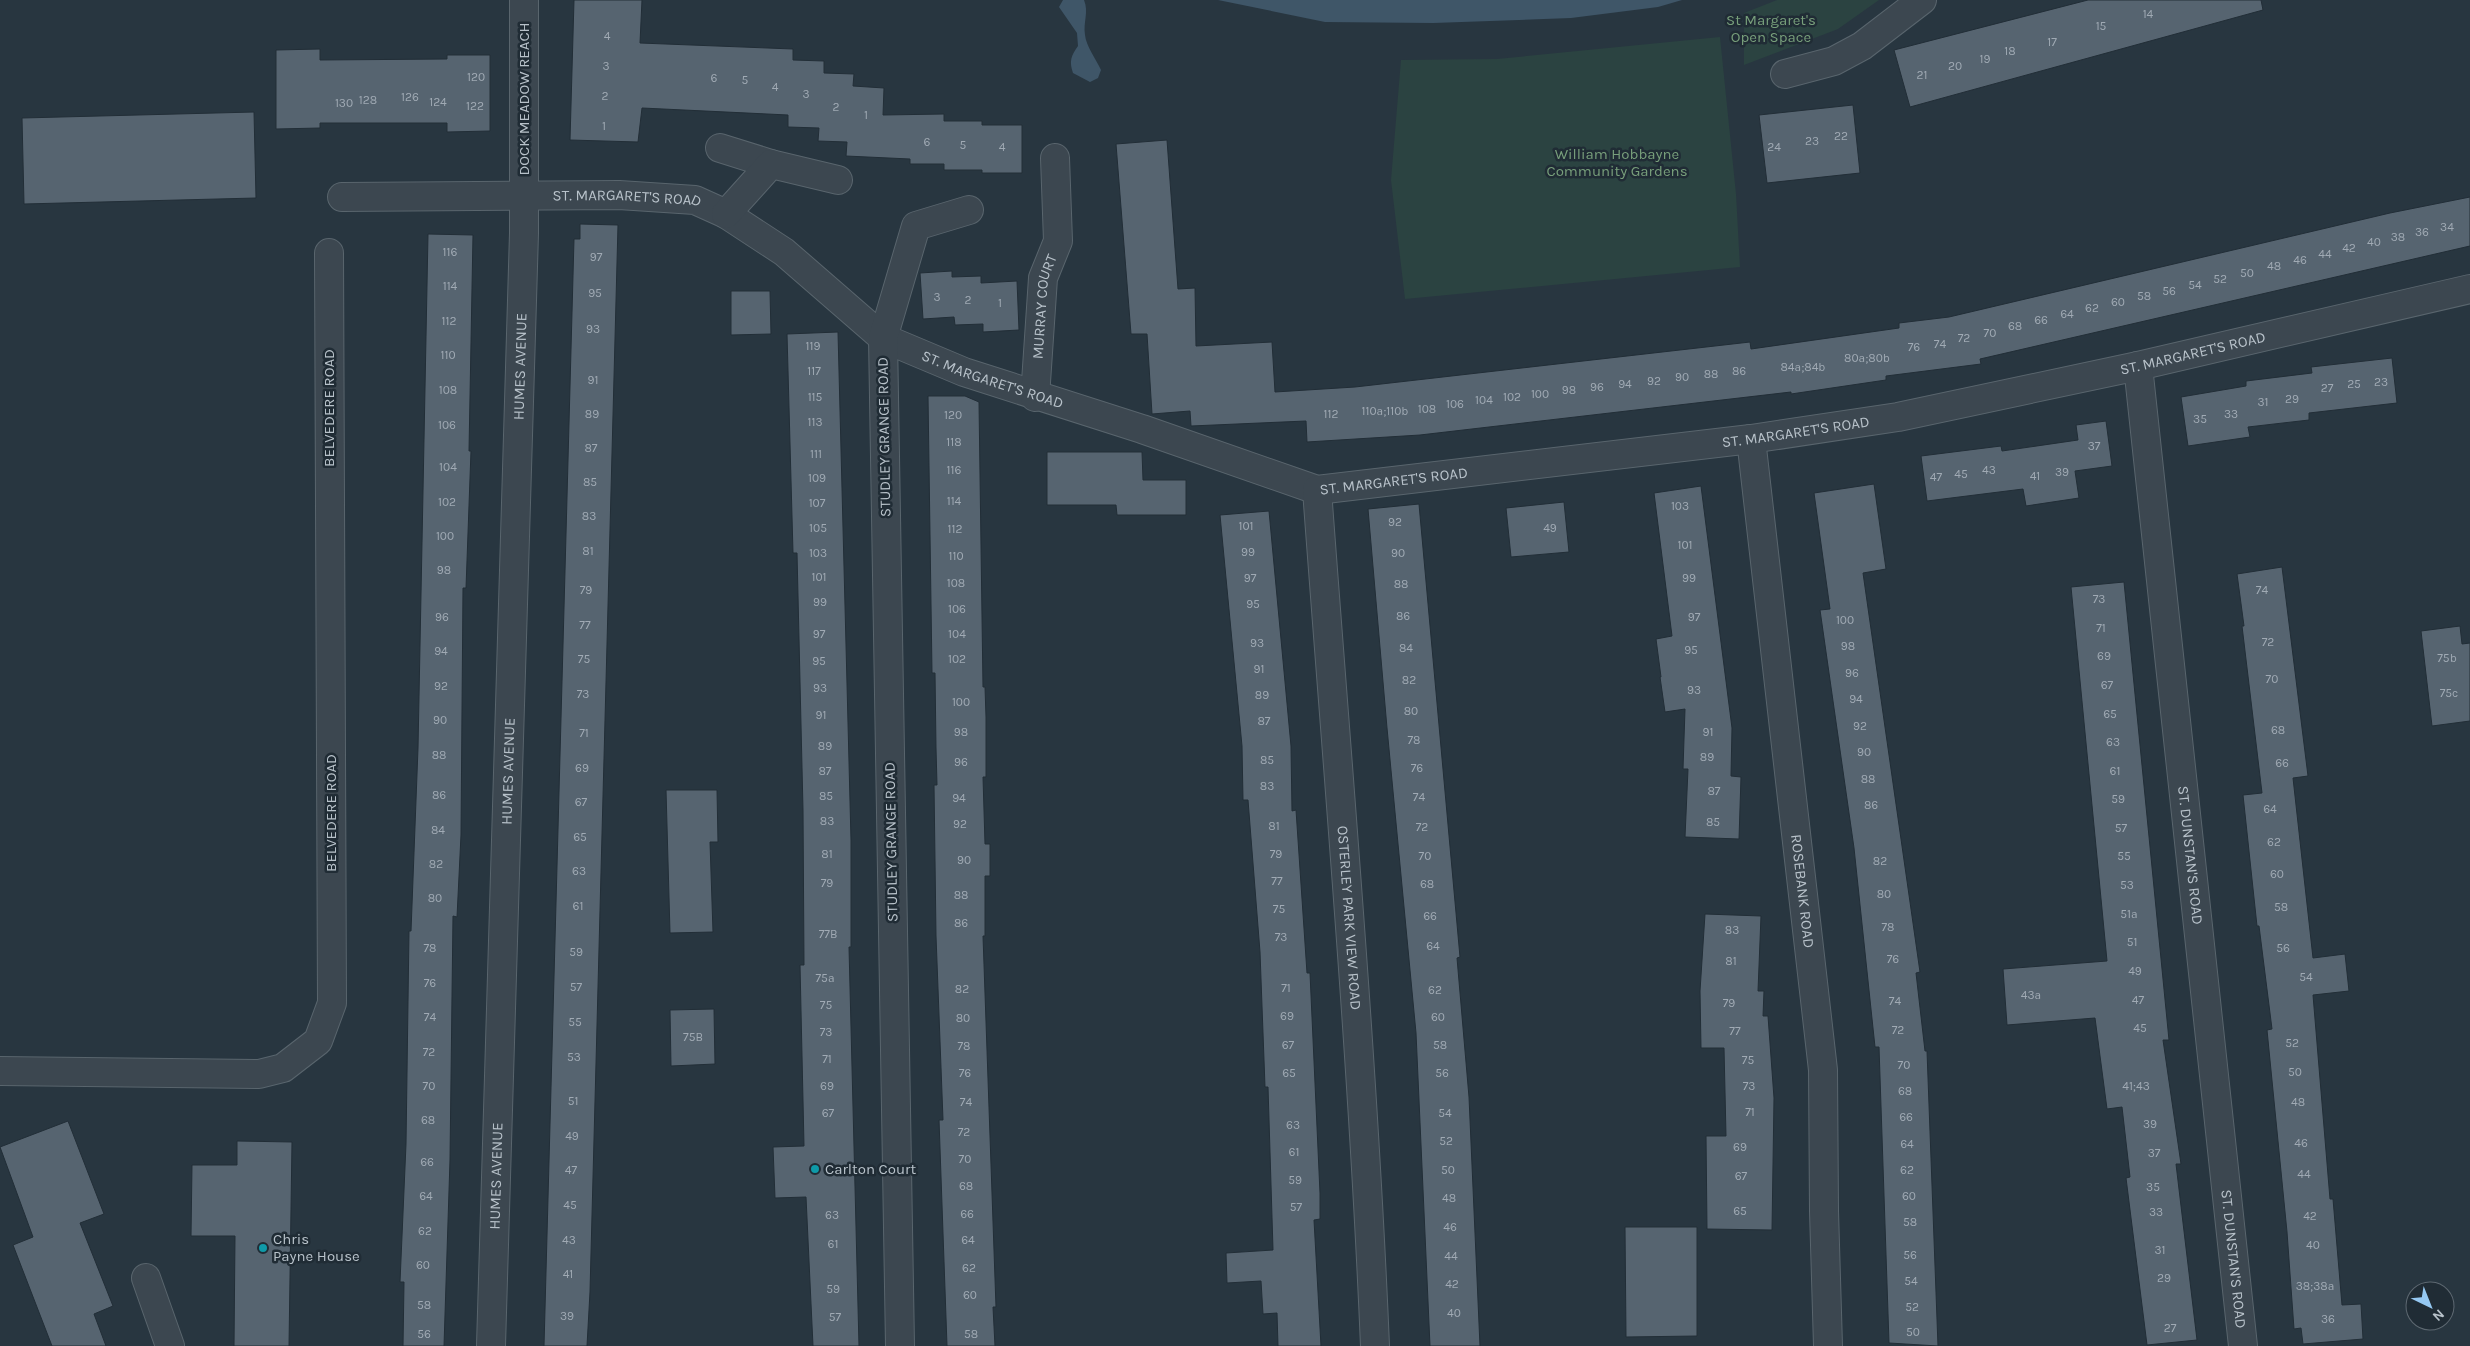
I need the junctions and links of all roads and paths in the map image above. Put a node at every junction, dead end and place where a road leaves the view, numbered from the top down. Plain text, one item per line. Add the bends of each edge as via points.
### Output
1 (524, 0) edge
2 (1922, 0) edge
3 (1785, 74) dead end
4 (720, 148) dead end
5 (1055, 158) dead end
6 (771, 164) junction
7 (838, 180) dead end
8 (342, 197) dead end
9 (523, 197) junction
10 (968, 210) dead end
11 (726, 214) junction
12 (329, 253) dead end
13 (2470, 289) edge
14 (884, 338) junction
15 (2138, 366) junction
16 (1035, 396) junction
17 (1751, 439) junction
18 (1317, 490) junction
19 (0, 1071) edge
20 (146, 1278) dead end
21 (170, 1346) edge
22 (491, 1346) edge
23 (900, 1346) edge
24 (1376, 1346) edge
25 (1828, 1346) edge
26 (2243, 1346) edge

1 - 9 street, DOCK MEADOW REACH
2 - 3 street via 1862,46 1834,61
4 - 6 street
5 - 16 street, MURRAY COURT via 1058,241 1043,278
6 - 7 street
6 - 11 street
8 - 9 street, ST. MARGARET'S ROAD
9 - 11 street, ST. MARGARET'S ROAD via 619,195 695,200
9 - 22 street, HUMES AVENUE
10 - 14 street, STUDLEY GRANGE ROAD via 916,226
11 - 14 street, ST. MARGARET'S ROAD via 784,252
12 - 19 street, BELVEDERE ROAD via 332,1003 318,1041 283,1068 259,1074
13 - 15 street, ST. MARGARET'S ROAD
14 - 16 street, ST. MARGARET'S ROAD via 964,372
14 - 23 street, STUDLEY GRANGE ROAD
15 - 17 street, ST. MARGARET'S ROAD via 1898,417
15 - 26 street, ST. DUNSTAN'S ROAD
16 - 18 street, ST. MARGARET'S ROAD via 1142,429
17 - 18 street, ST. MARGARET'S ROAD
17 - 25 street, ROSEBANK ROAD via 1824,1070
18 - 24 street, OSTERLEY PARK VIEW ROAD via 1349,908
20 - 21 street

